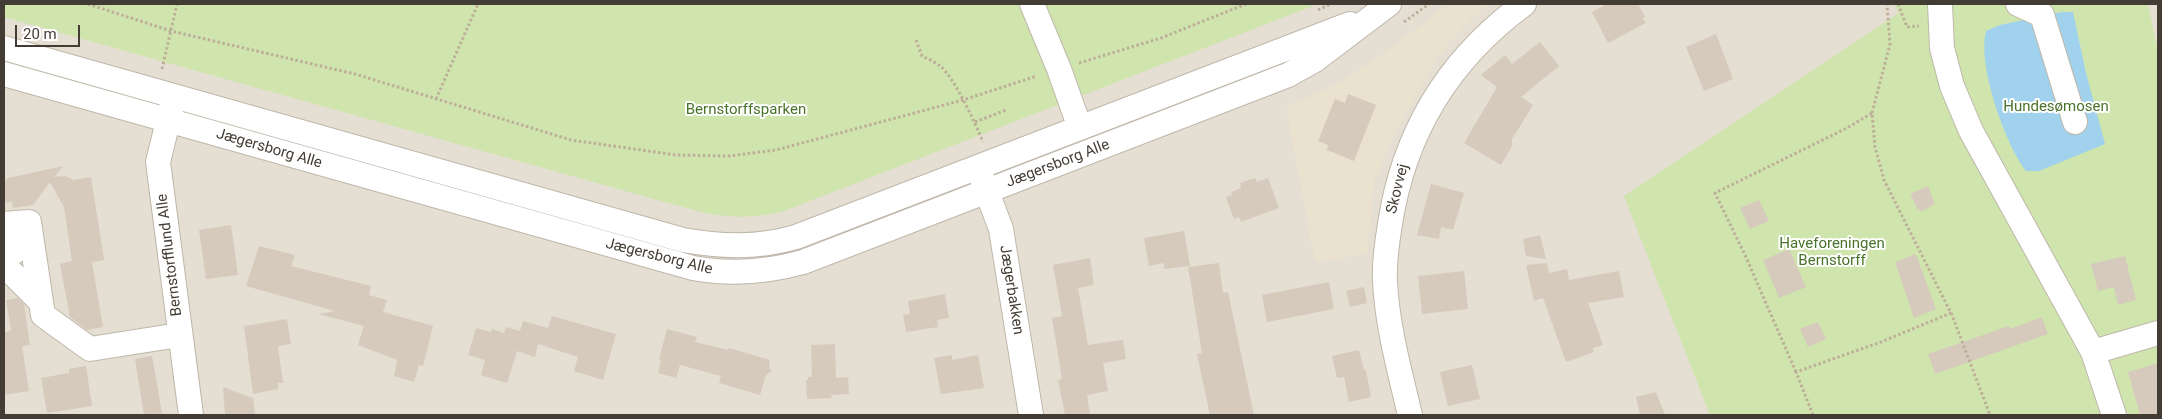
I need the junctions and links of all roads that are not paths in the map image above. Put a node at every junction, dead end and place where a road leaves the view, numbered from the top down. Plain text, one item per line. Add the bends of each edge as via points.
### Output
1 (1032, 4) edge
2 (1524, 4) edge
3 (2018, 4) edge
4 (1380, 9) edge
5 (1940, 14) edge
6 (4, 48) edge
7 (4, 74) edge
8 (175, 96) junction
9 (168, 120) junction
10 (2076, 122) dead end
11 (1080, 128) junction
12 (977, 156) junction
13 (987, 191) junction
14 (9, 223) edge
15 (4, 259) edge
16 (4, 265) edge
17 (41, 302) junction
18 (2158, 333) edge
19 (179, 335) junction
20 (2093, 352) junction
21 (191, 415) edge
22 (1031, 415) edge
23 (1410, 415) edge
24 (2114, 415) edge

1 - 11 street
2 - 23 street, Skovvej via 1484,36 1452,72 1420,124 1400,173 1388,235 1385,281
3 - 10 street via 2042,15
4 - 11 street, Jægersborg Alle
4 - 13 street, Jægersborg Alle via 1315,60 1288,75
5 - 20 street via 1942,48 1952,86 1971,131
6 - 8 street, Jægersborg Alle
7 - 9 street, Jægersborg Alle
8 - 9 street, Bernstorfflund Alle
8 - 12 street, Jægersborg Alle via 683,240 723,246 762,244 796,237
9 - 13 street, Jægersborg Alle via 710,271 749,272 803,262
9 - 19 street, Bernstorfflund Alle via 158,162
11 - 12 street, Jægersborg Alle
12 - 13 street, Jægerbakken
13 - 22 street, Jægerbakken via 1001,229
14 - 15 street via 14,252
14 - 17 street via 29,222
16 - 17 street
17 - 19 street via 43,315 90,349
18 - 20 street
19 - 21 street, Bernstorfflund Alle
20 - 24 street

